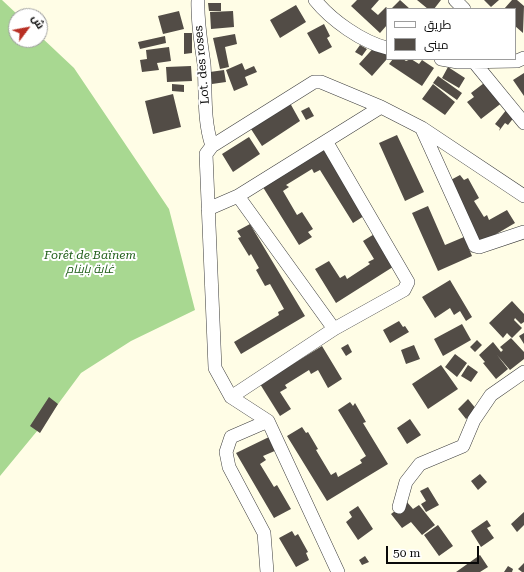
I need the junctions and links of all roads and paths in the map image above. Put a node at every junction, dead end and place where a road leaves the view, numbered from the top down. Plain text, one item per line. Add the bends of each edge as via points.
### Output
1 (198, 0) edge
2 (315, 0) edge
3 (455, 0) edge
4 (463, 8) edge
5 (386, 48) edge
6 (447, 60) edge
7 (504, 60) edge
8 (474, 62) junction
9 (381, 107) junction
10 (524, 123) edge
11 (422, 128) junction
12 (326, 141) junction
13 (212, 146) junction
14 (238, 196) junction
15 (524, 196) edge
16 (208, 209) junction
17 (524, 232) edge
18 (334, 329) junction
19 (524, 372) edge
20 (231, 397) junction
21 (268, 421) junction
22 (399, 507) dead end
23 (267, 572) edge
24 (338, 572) edge

1 - 13 street, Lot. des roses via 197,18 204,65 207,130
2 - 5 street via 334,21
3 - 4 street
6 - 8 street
7 - 8 street
8 - 10 street
9 - 11 street
9 - 12 street
9 - 13 street via 321,82 314,82
11 - 15 street
11 - 17 street via 475,246 479,247
12 - 14 street
12 - 18 street via 408,282 404,290
13 - 16 street via 206,154
14 - 16 street
14 - 18 street
16 - 20 street via 215,368
18 - 20 street
19 - 22 street via 491,395 474,420 463,446 420,464 406,482
20 - 21 street
21 - 23 street via 231,438 226,452 229,467 264,532
21 - 24 street

